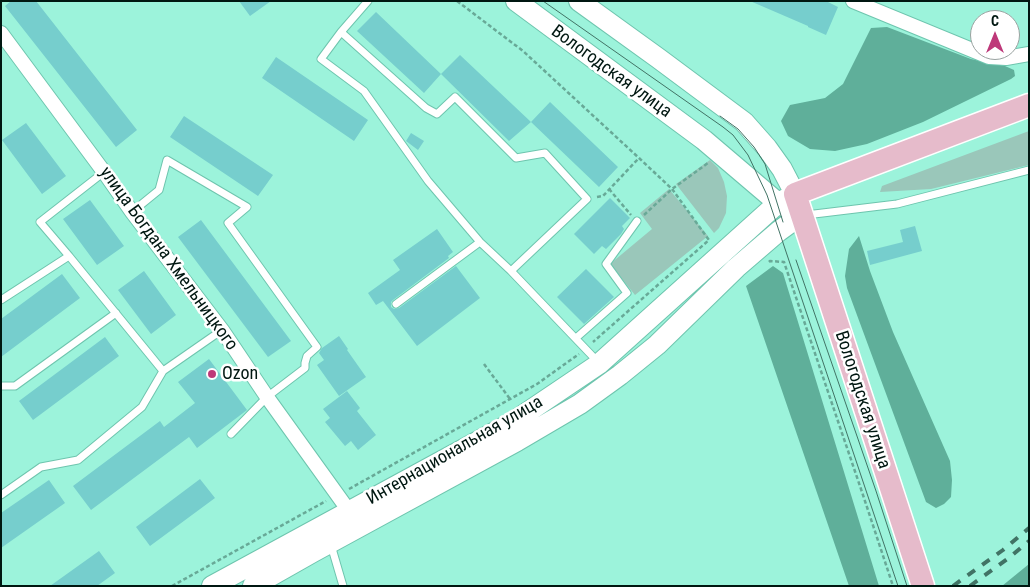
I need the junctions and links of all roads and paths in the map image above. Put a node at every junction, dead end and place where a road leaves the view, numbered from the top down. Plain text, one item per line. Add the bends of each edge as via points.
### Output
1 (368, 1) edge
2 (457, 1) edge
3 (516, 1) edge
4 (578, 1) edge
5 (853, 1) edge
6 (341, 32) junction
7 (1, 33) edge
8 (1029, 54) edge
9 (1029, 105) edge
10 (639, 158) junction
11 (709, 162) dead end
12 (1029, 170) edge
13 (104, 172) junction
14 (609, 189) junction
15 (672, 189) junction
16 (587, 199) junction
17 (791, 204) junction
18 (132, 212) junction
19 (637, 221) junction
20 (480, 242) junction
21 (69, 256) junction
22 (784, 262) dead end
23 (511, 271) junction
24 (1, 300) edge
25 (396, 304) dead end
26 (116, 313) junction
27 (222, 330) junction
28 (576, 338) junction
29 (586, 348) junction
30 (484, 364) dead end
31 (600, 364) junction
32 (163, 371) junction
33 (1, 386) edge
34 (267, 397) junction
35 (510, 399) junction
36 (230, 434) dead end
37 (1, 495) edge
38 (343, 503) junction
39 (330, 543) junction
40 (172, 586) edge
41 (212, 586) edge
42 (253, 586) edge
43 (343, 586) edge
44 (892, 586) edge
45 (923, 586) edge

1 - 6 lane
2 - 10 path via 523,51
3 - 17 main road, Вологодская улица
4 - 17 main road, Вологодская улица via 744,122 782,169
5 - 8 street via 989,57
6 - 16 lane via 426,108 437,114 455,97 516,158 545,153
6 - 20 lane via 321,59 364,91 428,181
7 - 13 street, улица Богдана Хмельницкого
9 - 17 main road via 864,168
10 - 14 path
10 - 15 path
11 - 15 path
12 - 17 lane via 897,204
13 - 18 street, улица Богдана Хмельницкого
13 - 21 lane via 40,222
14 - 16 path via 603,196
14 - 19 path
15 - 19 path
15 - 29 path via 709,240
16 - 23 lane
17 - 31 main road, Интернациональная улица
17 - 39 main road, Интернациональная улица via 779,231 657,345 620,375 580,404 517,441
17 - 45 main road, Вологодская улица
18 - 27 street, улица Богдана Хмельницкого
18 - 34 lane via 159,190 167,160 247,207 228,223 317,347 307,356 305,368
19 - 28 lane via 606,264 627,293
20 - 23 lane
20 - 25 lane
21 - 24 lane
21 - 26 lane
22 - 44 path
23 - 28 lane
26 - 32 lane
26 - 33 lane via 15,386
27 - 32 lane
27 - 34 street, улица Богдана Хмельницкого
28 - 29 lane
29 - 31 lane
29 - 35 path via 537,384
30 - 35 path
31 - 38 main road, Интернациональная улица via 510,424
32 - 37 lane via 142,407 78,460 41,467
34 - 36 lane
34 - 38 street, улица Богдана Хмельницкого
35 - 38 path
38 - 40 path
38 - 41 main road, Интернациональная улица
39 - 42 main road, Интернациональная улица
39 - 43 lane

